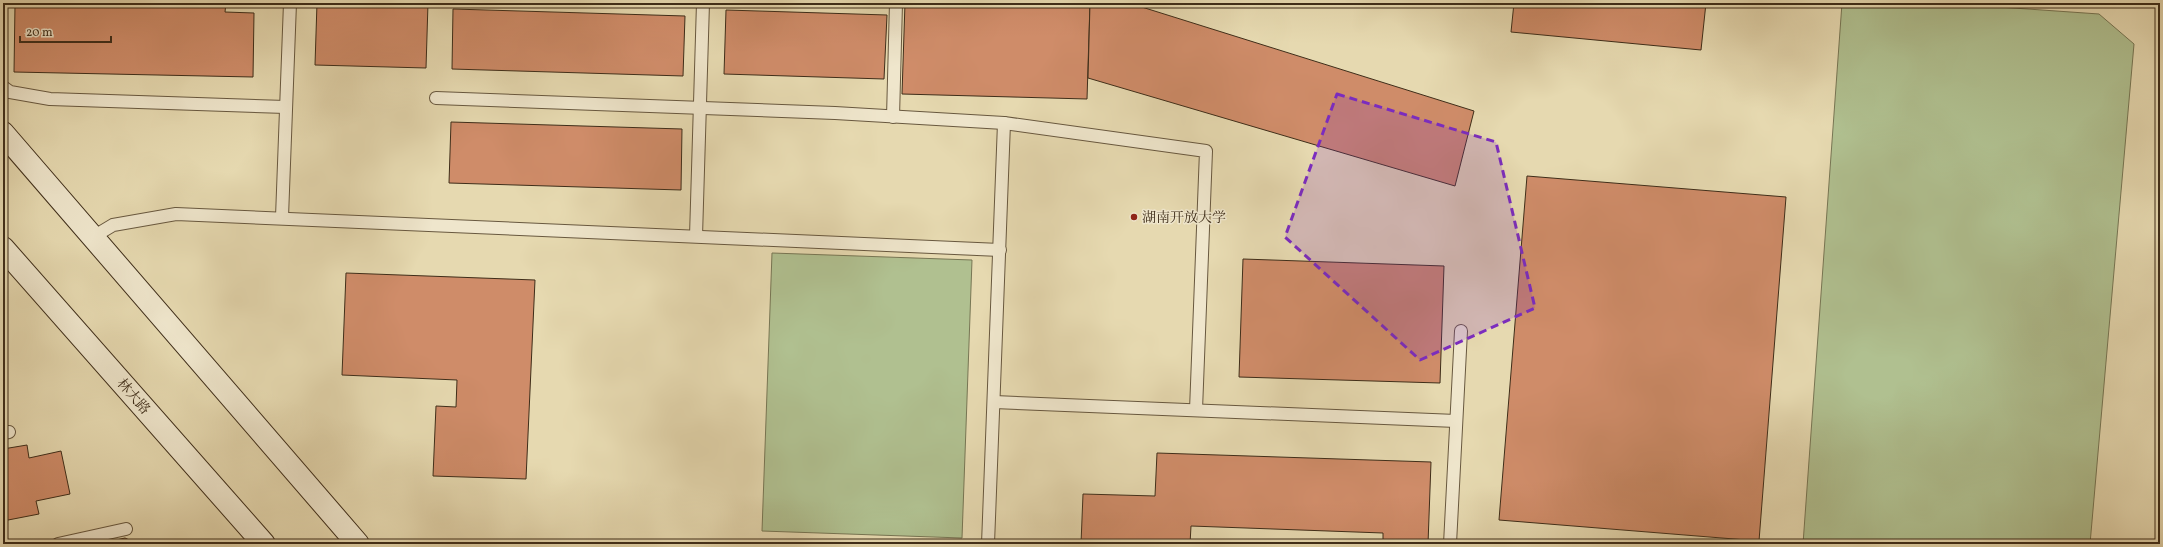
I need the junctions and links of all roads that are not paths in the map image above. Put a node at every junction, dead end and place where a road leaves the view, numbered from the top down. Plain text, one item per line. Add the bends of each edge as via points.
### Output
1 (290, 3) edge
2 (702, 3) edge
3 (896, 3) edge
4 (3, 87) edge
5 (436, 98) dead end
6 (286, 107) junction
7 (700, 108) junction
8 (893, 117) junction
9 (1004, 123) junction
10 (3, 133) edge
11 (282, 217) junction
12 (696, 236) junction
13 (93, 237) junction
14 (3, 248) edge
15 (1000, 250) junction
16 (1461, 331) dead end
17 (994, 402) junction
18 (1196, 410) junction
19 (1456, 421) junction
20 (126, 529) dead end
21 (58, 544) edge
22 (264, 544) edge
23 (358, 544) edge
24 (988, 544) edge
25 (1450, 544) edge

1 - 6 lane
2 - 7 lane
3 - 8 lane
4 - 6 lane via 10,92 50,99
5 - 7 lane
6 - 11 lane
7 - 8 lane
7 - 12 lane
8 - 9 lane
9 - 15 lane
9 - 18 lane via 1206,151
10 - 13 main road
11 - 12 lane
11 - 13 lane via 176,214 113,225
12 - 15 lane
13 - 23 main road
14 - 22 main road, 林大路
15 - 17 lane
16 - 19 lane
17 - 18 lane
17 - 24 lane
18 - 19 lane
19 - 25 lane
20 - 21 lane

